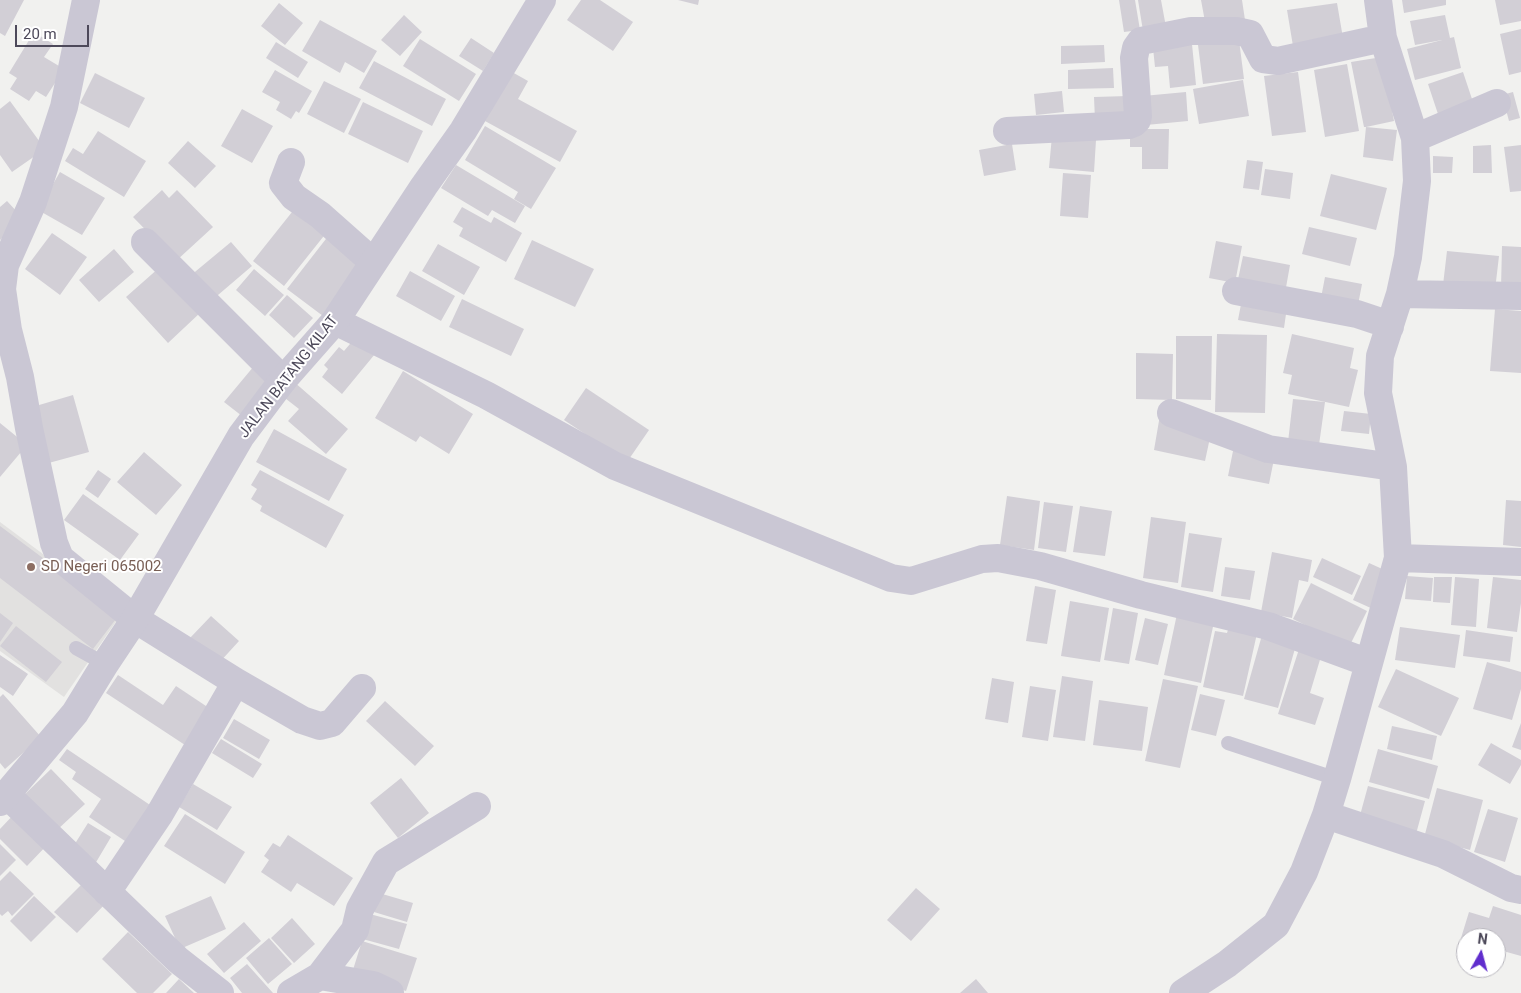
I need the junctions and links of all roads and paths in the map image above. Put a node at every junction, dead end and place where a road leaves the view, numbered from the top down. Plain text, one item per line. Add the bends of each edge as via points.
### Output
1 (86, 0) edge
2 (542, 0) edge
3 (1378, 0) edge
4 (1383, 38) junction
5 (1497, 103) dead end
6 (1007, 131) dead end
7 (1415, 138) junction
8 (291, 162) dead end
9 (145, 242) dead end
10 (373, 262) junction
11 (1236, 291) dead end
12 (1400, 294) junction
13 (1521, 296) edge
14 (335, 321) junction
15 (1390, 328) junction
16 (283, 380) junction
17 (10, 381) edge
18 (1171, 413) dead end
19 (1393, 467) junction
20 (1398, 558) junction
21 (1521, 562) edge
22 (136, 620) junction
23 (76, 648) dead end
24 (1369, 663) junction
25 (105, 664) junction
26 (236, 682) junction
27 (362, 688) dead end
28 (1228, 743) dead end
29 (1337, 779) junction
30 (3, 798) edge
31 (477, 806) dead end
32 (1326, 815) junction
33 (1521, 890) edge
34 (108, 892) junction
35 (320, 976) junction
36 (220, 993) edge
37 (291, 993) edge
38 (390, 993) edge
39 (1183, 993) edge

1 - 17 street via 64,107 33,202 5,265 2,289
2 - 10 street, JALAN BATANG KILAT via 463,131
3 - 4 street
4 - 6 street via 1278,61 1263,60 1250,34 1236,31 1191,31 1141,41 1134,58 1138,116 1134,123
4 - 7 street
5 - 7 street
7 - 12 street via 1416,181 1408,257
8 - 10 street via 283,183 294,197 320,215
9 - 16 street
10 - 14 street, JALAN BATANG KILAT
11 - 15 street via 1357,314
12 - 13 street
12 - 15 street
14 - 16 street, JALAN BATANG KILAT
14 - 24 street via 486,395 615,466 891,578 911,581 982,559 998,558 1268,626
15 - 19 street via 1380,356 1378,392
16 - 22 street, JALAN BATANG KILAT via 241,436
17 - 22 street via 29,428 60,558
18 - 19 street via 1268,449
19 - 20 street
20 - 21 street
20 - 24 street
22 - 25 street, JALAN BATANG KILAT
22 - 26 street
23 - 25 lane
24 - 29 street
25 - 30 street, JALAN BATANG KILAT via 75,713
26 - 27 street via 302,720 320,726 332,723
26 - 34 street via 159,815
28 - 29 lane
29 - 32 street
30 - 34 street
31 - 35 street via 386,862 360,909 355,930
32 - 33 street via 1443,854
32 - 39 street via 1304,872 1276,925 1227,964
34 - 36 street via 178,960
35 - 37 street
35 - 38 street via 373,985

